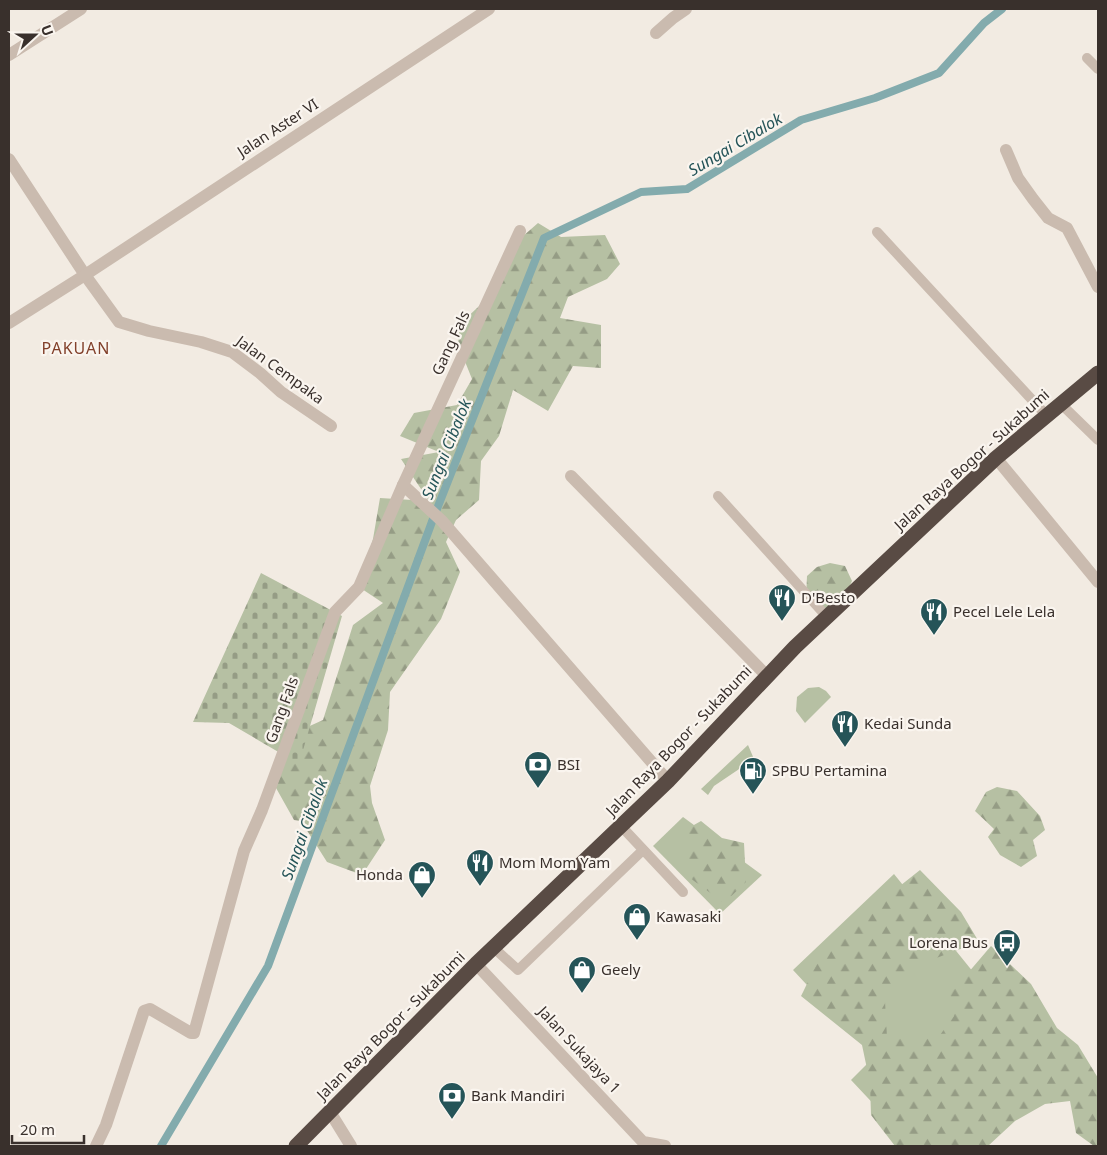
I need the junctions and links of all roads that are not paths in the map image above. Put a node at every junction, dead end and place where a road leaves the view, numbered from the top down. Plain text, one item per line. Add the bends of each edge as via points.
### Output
1 (81, 9) edge
2 (488, 9) edge
3 (686, 9) edge
4 (656, 33) dead end
5 (9, 55) edge
6 (1087, 58) dead end
7 (1098, 69) edge
8 (1006, 150) dead end
9 (9, 159) edge
10 (520, 231) dead end
11 (878, 232) dead end
12 (85, 275) junction
13 (1098, 287) edge
14 (9, 323) edge
15 (1098, 372) edge
16 (1061, 404) junction
17 (1047, 416) junction
18 (331, 426) dead end
19 (1098, 440) edge
20 (996, 458) junction
21 (571, 476) dead end
22 (403, 485) junction
23 (718, 496) dead end
24 (1098, 582) edge
25 (827, 617) junction
26 (767, 676) junction
27 (668, 781) junction
28 (621, 826) junction
29 (643, 850) junction
30 (683, 892) dead end
31 (494, 948) junction
32 (476, 964) junction
33 (330, 1112) junction
34 (643, 1144) edge
35 (96, 1146) edge
36 (296, 1146) edge
37 (351, 1146) edge
38 (665, 1146) edge

1 - 5 street
2 - 12 street, Jalan Aster VI
3 - 4 street
6 - 7 lane
8 - 13 street via 1018,178 1033,199 1048,218 1067,228
9 - 12 street
10 - 22 street, Gang Fals
11 - 17 lane
12 - 14 street, Jalan Aster VI
12 - 18 street, Jalan Cempaka via 118,322 232,352 281,392
15 - 16 highway, Jalan Raya Bogor - Sukabumi
16 - 17 highway, Jalan Raya Bogor - Sukabumi
16 - 19 lane
17 - 20 highway, Jalan Raya Bogor - Sukabumi
20 - 24 street
20 - 25 highway, Jalan Raya Bogor - Sukabumi
21 - 26 street
22 - 27 street via 442,521
22 - 35 street, Gang Fals via 359,586 335,612 244,851 194,1033 150,1009 144,1011
23 - 25 lane
25 - 26 highway, Jalan Raya Bogor - Sukabumi
26 - 27 highway, Jalan Raya Bogor - Sukabumi
27 - 28 highway, Jalan Raya Bogor - Sukabumi
28 - 29 lane
28 - 31 highway, Jalan Raya Bogor - Sukabumi
29 - 30 lane
29 - 31 lane via 518,970
31 - 32 highway, Jalan Raya Bogor - Sukabumi
32 - 33 highway, Jalan Raya Bogor - Sukabumi
32 - 34 street, Jalan Sukajaya 1
33 - 36 highway, Jalan Raya Bogor - Sukabumi
33 - 37 street
34 - 38 street, Jalan Sukajaya 1

